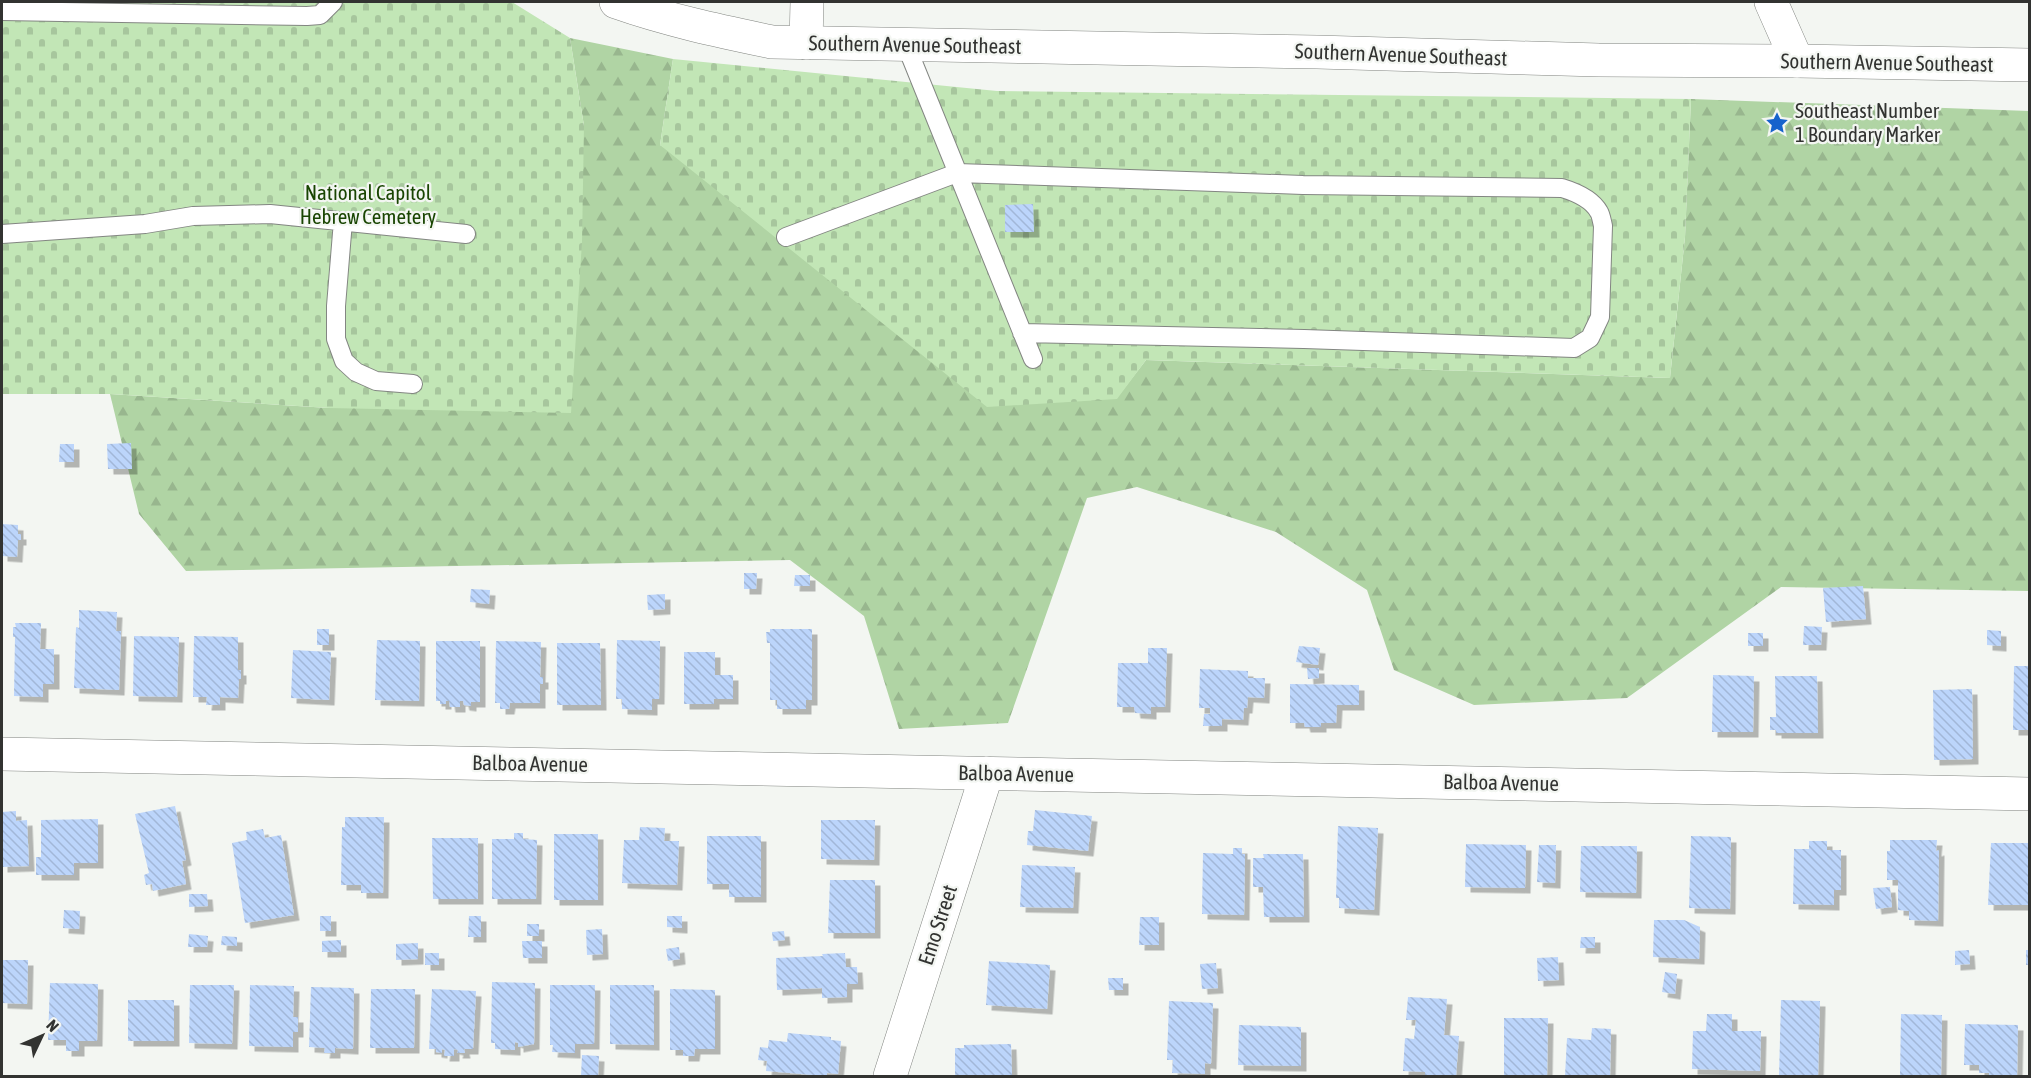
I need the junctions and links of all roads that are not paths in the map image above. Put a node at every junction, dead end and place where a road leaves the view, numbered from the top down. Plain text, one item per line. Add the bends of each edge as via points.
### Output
1 (333, 2) edge
2 (616, 2) edge
3 (807, 2) edge
4 (1771, 2) edge
5 (2, 11) edge
6 (806, 43) junction
7 (906, 45) junction
8 (1797, 61) junction
9 (2030, 65) edge
10 (957, 173) junction
11 (343, 221) junction
12 (2, 234) edge
13 (466, 234) dead end
14 (786, 237) dead end
15 (1022, 333) junction
16 (1033, 359) dead end
17 (413, 384) dead end
18 (2, 754) edge
19 (987, 773) junction
20 (2030, 794) edge
21 (890, 1077) edge

1 - 5 lane via 320,15 307,16
2 - 6 street, Southern Avenue Southeast via 690,25 772,42
3 - 6 street
4 - 8 street
6 - 7 street, Southern Avenue Southeast
7 - 8 street, Southern Avenue Southeast
7 - 10 lane
8 - 9 street, Southern Avenue Southeast
10 - 14 lane
10 - 15 lane
10 - 15 lane via 1304,185 1562,188 1590,202 1599,212 1602,226 1600,317 1590,338 1574,348
11 - 12 lane via 224,214
11 - 13 lane
11 - 17 lane via 336,339 344,361 376,381
15 - 16 lane
18 - 19 street, Balboa Avenue
19 - 20 street, Balboa Avenue
19 - 21 street, Emo Street

